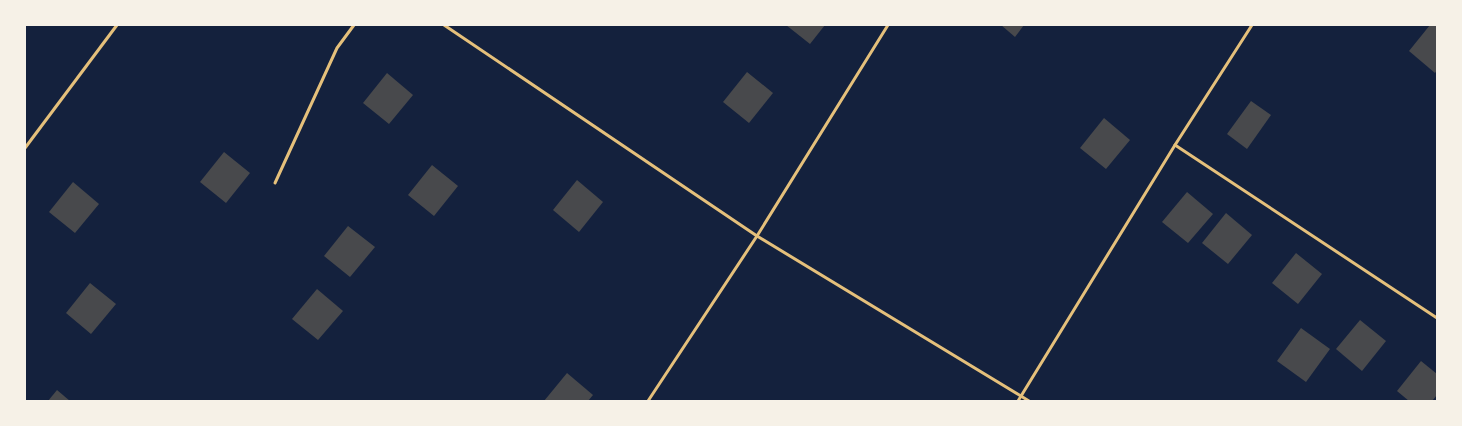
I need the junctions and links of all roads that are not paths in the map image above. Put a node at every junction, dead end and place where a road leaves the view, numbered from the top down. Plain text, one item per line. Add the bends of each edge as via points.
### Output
1 (117, 25) edge
2 (354, 25) edge
3 (444, 25) edge
4 (888, 25) edge
5 (1252, 25) edge
6 (1175, 145) junction
7 (25, 148) edge
8 (275, 183) dead end
9 (757, 236) junction
10 (1437, 318) edge
11 (1021, 396) junction
12 (648, 401) edge
13 (1018, 401) edge
14 (1029, 401) edge

1 - 7 lane
2 - 8 lane via 337,48
3 - 9 lane
4 - 9 lane
5 - 6 lane
6 - 10 lane
6 - 11 lane
9 - 11 lane
9 - 12 lane
11 - 13 lane
11 - 14 lane

